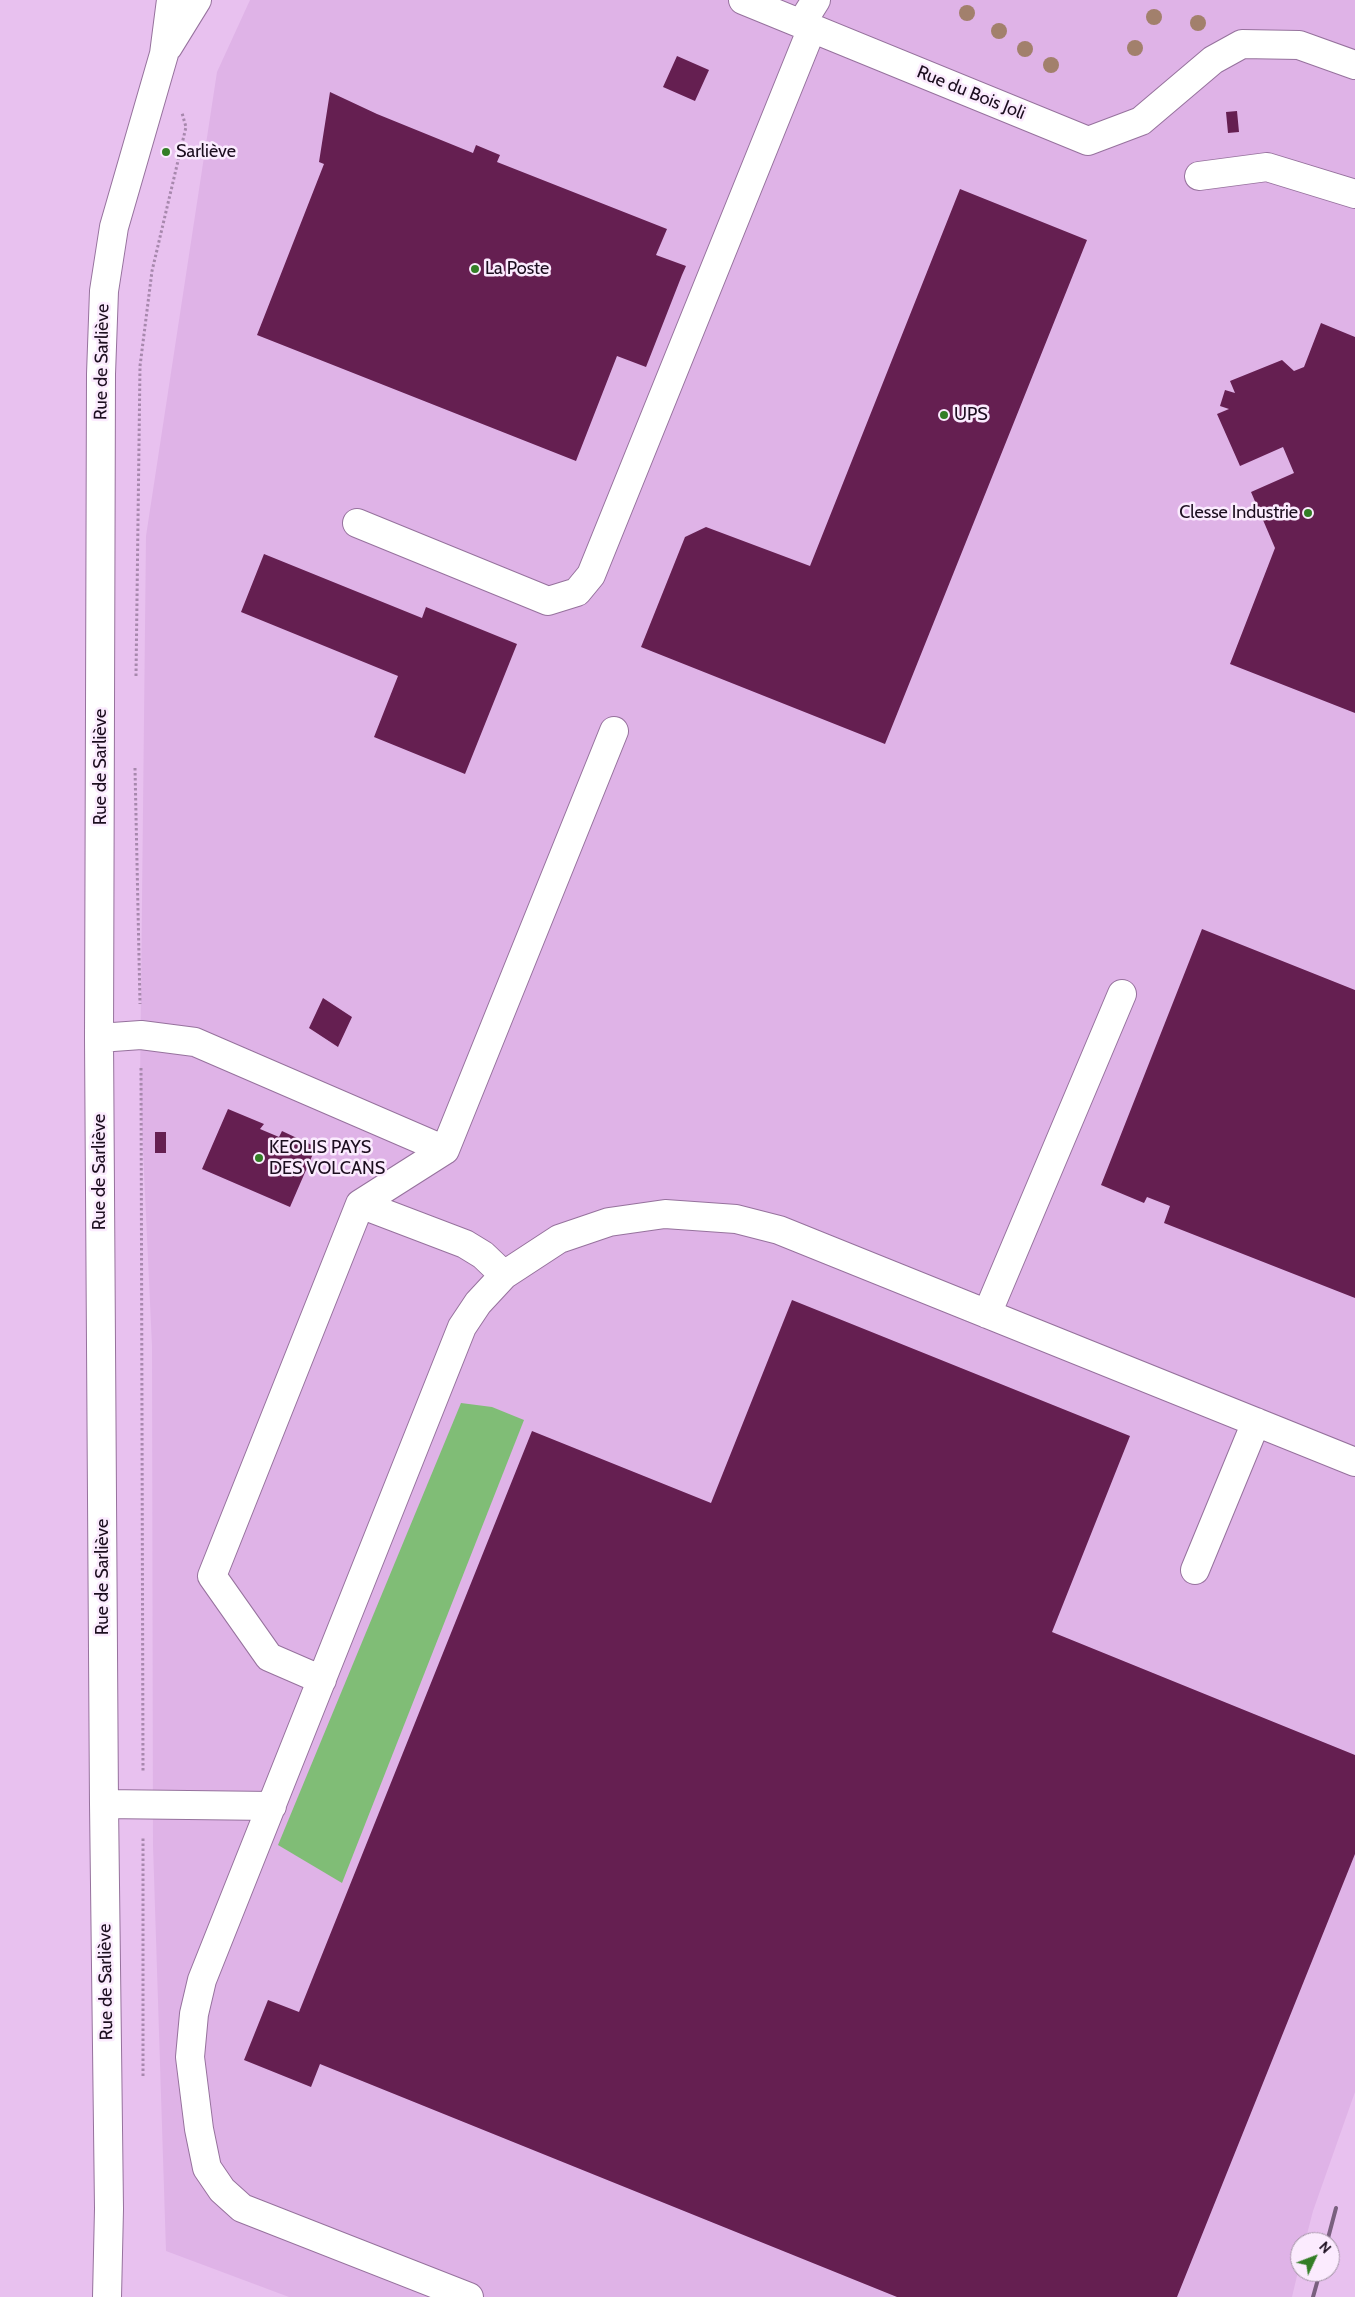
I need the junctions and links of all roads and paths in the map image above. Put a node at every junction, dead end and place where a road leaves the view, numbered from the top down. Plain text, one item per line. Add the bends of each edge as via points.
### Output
1 (171, 0) edge
2 (197, 0) edge
3 (743, 0) edge
4 (816, 0) edge
5 (806, 26) junction
6 (164, 54) junction
7 (1355, 65) edge
8 (181, 109) dead end
9 (1199, 176) dead end
10 (1355, 194) edge
11 (357, 522) dead end
12 (136, 680) dead end
13 (614, 731) dead end
14 (135, 759) dead end
15 (1122, 994) dead end
16 (141, 1035) junction
17 (99, 1038) junction
18 (445, 1150) junction
19 (360, 1204) junction
20 (504, 1276) junction
21 (987, 1314) junction
22 (1256, 1422) junction
23 (1355, 1462) edge
24 (1195, 1570) dead end
25 (322, 1680) junction
26 (104, 1804) junction
27 (143, 1805) junction
28 (272, 1806) junction
29 (143, 2080) dead end
30 (107, 2297) edge
31 (469, 2297) edge

1 - 6 street
2 - 6 street
3 - 5 street, Rue du Bois Joli
4 - 5 street
5 - 7 street, Rue du Bois Joli via 1088,141 1141,121 1213,60 1242,44 1299,45
5 - 11 street via 590,575 577,592 548,602
6 - 17 street, Rue de Sarliève via 114,227 104,291
8 - 12 path via 186,127 152,271 140,366
9 - 10 street via 1267,167
13 - 18 street
14 - 16 path
15 - 21 street
16 - 17 street
16 - 18 street via 195,1042
16 - 27 path
17 - 26 street, Rue de Sarliève
18 - 19 street
19 - 20 street via 465,1244
19 - 25 street via 212,1576 269,1658
20 - 21 street via 559,1239 609,1222 665,1214 736,1219 779,1230
20 - 25 street via 478,1303 462,1327
21 - 22 street
22 - 23 street
22 - 24 street
25 - 28 street
26 - 27 street
26 - 30 street, Rue de Sarliève via 109,2209
27 - 28 street
27 - 29 path
28 - 31 street via 202,1980 194,2014 190,2057 207,2168 222,2190 242,2208

